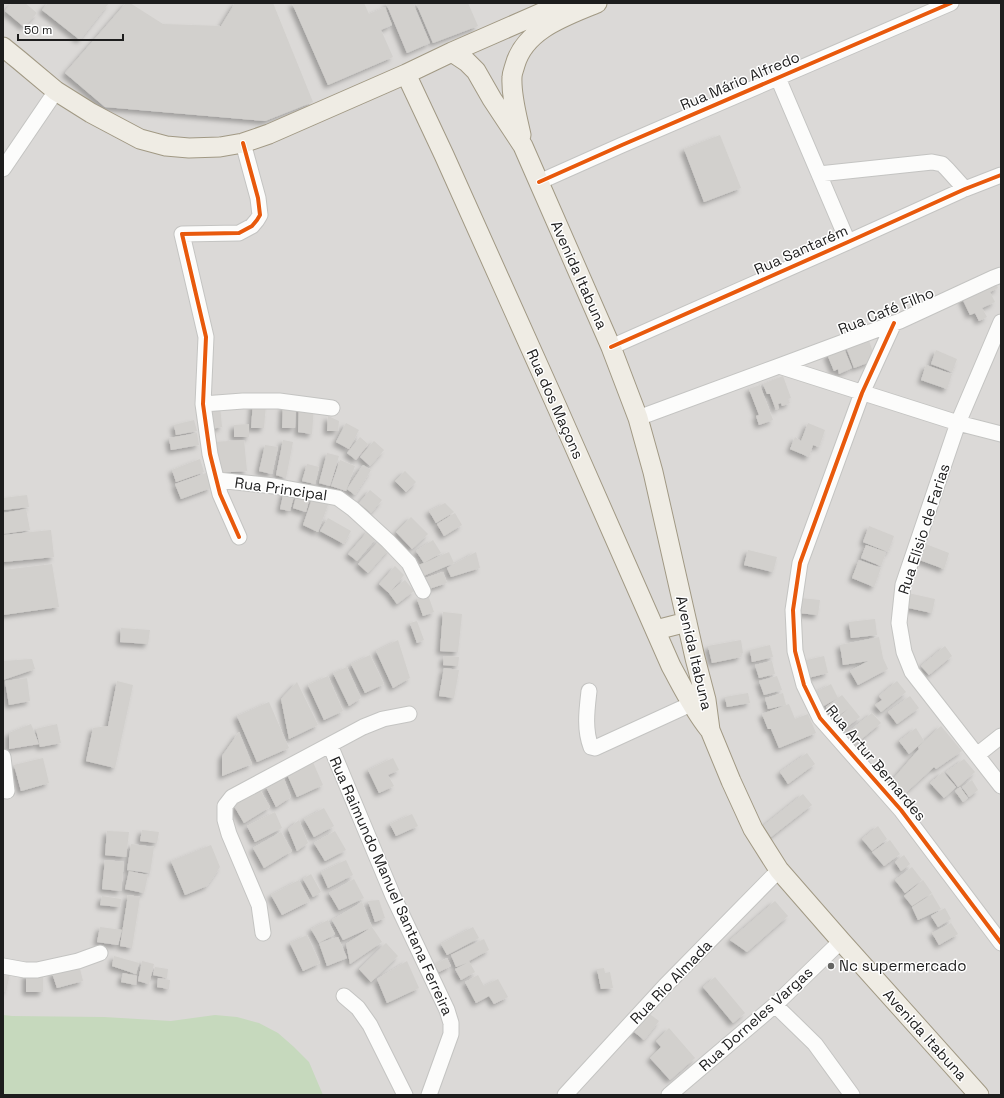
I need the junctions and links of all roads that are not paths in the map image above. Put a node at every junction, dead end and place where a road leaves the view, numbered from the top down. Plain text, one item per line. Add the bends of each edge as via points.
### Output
1 (564, 3) edge
2 (597, 3) edge
3 (951, 3) edge
4 (3, 47) edge
5 (452, 52) junction
6 (406, 74) junction
7 (778, 78) junction
8 (56, 91) junction
9 (243, 143) junction
10 (523, 146) junction
11 (3, 169) edge
12 (819, 174) junction
13 (1001, 175) edge
14 (539, 182) junction
15 (965, 189) junction
16 (848, 242) junction
17 (1001, 275) edge
18 (1001, 322) edge
19 (894, 323) junction
20 (611, 346) junction
21 (779, 366) junction
22 (862, 393) junction
23 (203, 404) junction
24 (332, 408) dead end
25 (638, 418) junction
26 (958, 423) junction
27 (1001, 434) edge
28 (216, 480) junction
29 (239, 537) dead end
30 (423, 591) dead end
31 (687, 622) junction
32 (656, 630) junction
33 (589, 691) dead end
34 (691, 704) junction
35 (409, 714) dead end
36 (710, 730) junction
37 (1001, 736) edge
38 (330, 745) junction
39 (977, 755) junction
40 (3, 757) edge
41 (1001, 786) edge
42 (7, 791) dead end
43 (779, 870) junction
44 (263, 933) dead end
45 (841, 941) junction
46 (1001, 943) edge
47 (100, 953) dead end
48 (3, 966) edge
49 (344, 996) dead end
50 (775, 1005) junction
51 (405, 1095) edge
52 (429, 1095) edge
53 (565, 1095) edge
54 (669, 1095) edge
55 (852, 1095) edge
56 (979, 1095) edge

1 - 5 main road
2 - 10 main road, Avenida Itabuna via 564,16 540,30 517,57 512,75 512,93
3 - 7 street, Rua Mário Alfredo
4 - 8 main road
5 - 6 main road
5 - 10 main road, Avenida Itabuna via 476,71
6 - 9 main road
6 - 32 main road, Rua dos Maçons via 558,407
7 - 12 street, Rua Santarém
7 - 14 street, Rua Mário Alfredo
8 - 9 main road via 140,139 166,146 189,148
8 - 11 street
9 - 23 street via 258,198 260,215 257,220 239,233 182,234 206,337
10 - 14 main road, Avenida Itabuna
12 - 15 street via 932,162 942,164
12 - 16 street, Rua Santarém
13 - 15 street, Rua Santarém
14 - 20 main road, Avenida Itabuna
15 - 16 street, Rua Santarém
16 - 20 street, Rua Santarém
17 - 19 street, Rua Café Filho
18 - 26 street, Rua Elisio de Farias
19 - 21 street, Rua Café Filho
19 - 22 street, Rua Artur Bernardes
20 - 25 main road, Avenida Itabuna
21 - 22 street
21 - 25 street, Rua Café Filho
22 - 26 street
22 - 46 street, Rua Artur Bernardes via 800,563 793,610 795,651 804,685 820,718 901,810
23 - 24 street via 279,401
23 - 28 street
25 - 31 main road, Avenida Itabuna
26 - 27 street
26 - 39 street, Rua Elisio de Farias via 903,585 899,623 904,652 912,672
28 - 29 street
28 - 30 street, Rua Principal via 274,486 338,498 388,541 409,563
31 - 32 main road
31 - 36 main road, Avenida Itabuna via 706,700
32 - 34 main road, Rua dos Maçons
33 - 34 street via 586,720 589,742 595,748
34 - 36 main road, Rua dos Maçons
35 - 38 street via 370,724
36 - 43 main road, Avenida Itabuna via 753,829
37 - 39 street
38 - 44 street via 232,797 225,806 229,834 259,905
38 - 52 street, Rua Raimundo Manuel Santana Ferreira via 393,896 451,1023 451,1034
39 - 41 street, Rua Elisio de Farias
40 - 42 street
43 - 45 main road, Avenida Itabuna
43 - 53 street, Rua Rio Almada via 665,986
45 - 50 street, Rua Dorneles Vargas
45 - 56 main road, Avenida Itabuna
47 - 48 street via 37,970
49 - 51 street via 358,1008 370,1025
50 - 54 street, Rua Dorneles Vargas
50 - 55 street via 815,1044

